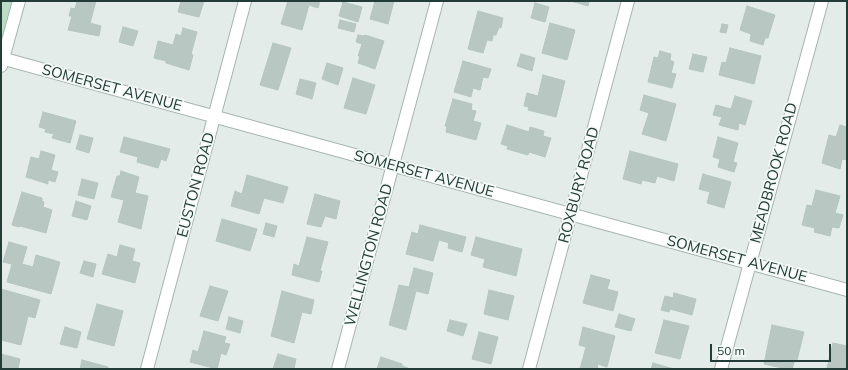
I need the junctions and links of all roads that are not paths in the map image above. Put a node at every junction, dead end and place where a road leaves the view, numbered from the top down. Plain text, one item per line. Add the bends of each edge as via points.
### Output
1 (19, 1) edge
2 (245, 1) edge
3 (437, 1) edge
4 (628, 1) edge
5 (822, 1) edge
6 (2, 61) edge
7 (214, 116) junction
8 (393, 166) junction
9 (571, 214) junction
10 (750, 263) junction
11 (847, 290) edge
12 (146, 369) edge
13 (338, 369) edge
14 (529, 369) edge
15 (721, 369) edge

1 - 6 street
2 - 7 street, EUSTON ROAD
3 - 8 street, WELLINGTON ROAD
4 - 9 street, ROXBURY ROAD
5 - 10 street, MEADBROOK ROAD
6 - 7 street, SOMERSET AVENUE
7 - 8 street, SOMERSET AVENUE
7 - 12 street, EUSTON ROAD
8 - 9 street, SOMERSET AVENUE
8 - 13 street, WELLINGTON ROAD
9 - 10 street, SOMERSET AVENUE
9 - 14 street, ROXBURY ROAD
10 - 11 street, SOMERSET AVENUE
10 - 15 street, MEADBROOK ROAD

